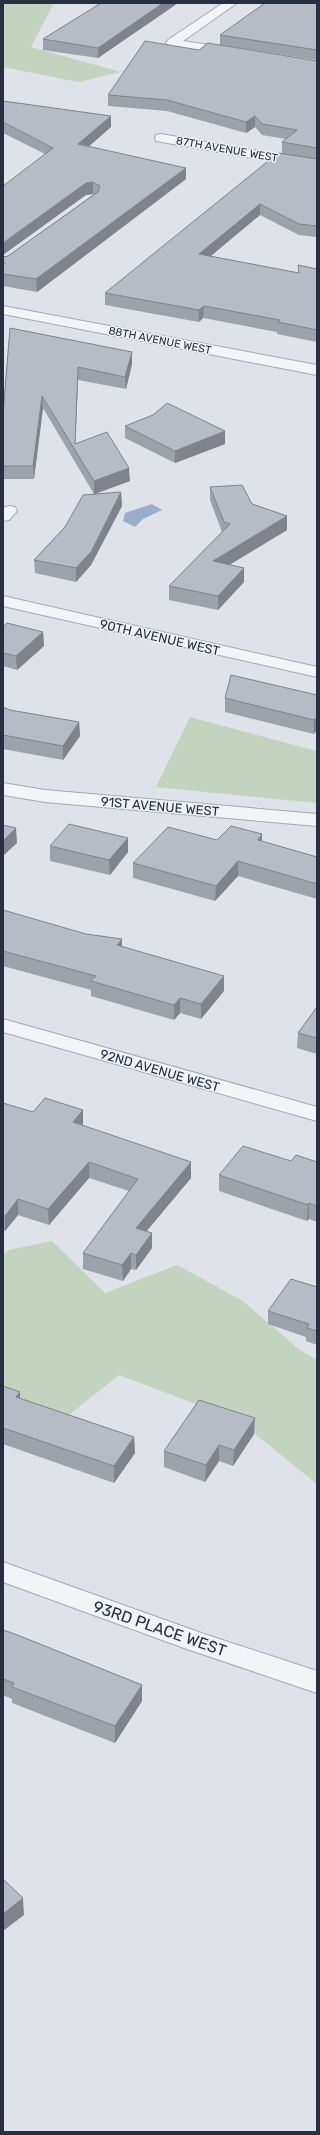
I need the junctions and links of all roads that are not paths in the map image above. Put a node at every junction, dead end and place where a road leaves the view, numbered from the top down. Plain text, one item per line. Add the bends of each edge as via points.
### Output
1 (231, 3) edge
2 (240, 54) edge
3 (161, 138) dead end
4 (317, 165) edge
5 (3, 310) edge
6 (317, 370) edge
7 (3, 601) edge
8 (317, 672) edge
9 (3, 789) edge
10 (317, 820) edge
11 (3, 1025) edge
12 (317, 1114) edge
13 (3, 1572) edge
14 (317, 1682) edge

1 - 2 street via 172,43
3 - 4 street, 87TH AVENUE WEST
5 - 6 street, 88TH AVENUE WEST
7 - 8 street, 90TH AVENUE WEST
9 - 10 street, 91ST AVENUE WEST via 53,796
11 - 12 street, 92ND AVENUE WEST
13 - 14 street, 93RD PLACE WEST

